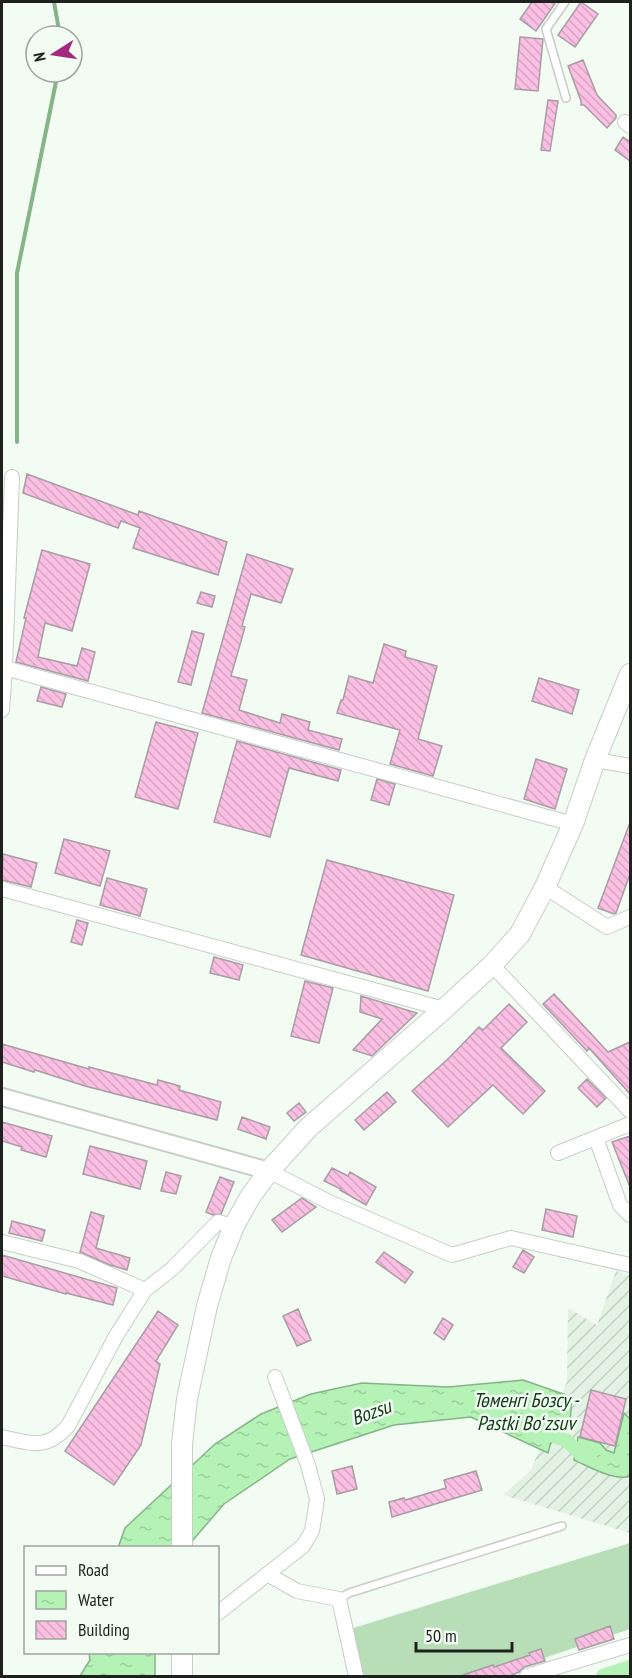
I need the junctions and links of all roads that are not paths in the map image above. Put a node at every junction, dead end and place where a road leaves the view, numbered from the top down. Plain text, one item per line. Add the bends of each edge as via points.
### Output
1 (565, 2) edge
2 (566, 98) dead end
3 (12, 477) dead end
4 (5, 668) junction
5 (630, 674) edge
6 (2, 708) edge
7 (595, 760) junction
8 (630, 766) edge
9 (573, 824) junction
10 (545, 887) junction
11 (2, 889) edge
12 (630, 917) edge
13 (492, 965) junction
14 (444, 1009) junction
15 (2, 1097) edge
16 (630, 1111) edge
17 (630, 1124) edge
18 (596, 1138) junction
19 (558, 1153) dead end
20 (269, 1171) junction
21 (630, 1215) edge
22 (234, 1226) junction
23 (2, 1242) edge
24 (630, 1265) edge
25 (146, 1290) junction
26 (274, 1377) dead end
27 (2, 1437) edge
28 (561, 1526) dead end
29 (182, 1546) edge
30 (267, 1574) junction
31 (339, 1599) junction
32 (219, 1612) edge
33 (630, 1645) edge
34 (182, 1654) edge
35 (182, 1677) edge
36 (356, 1677) edge
37 (527, 1677) edge

1 - 2 lane via 546,30
3 - 4 street
4 - 6 street
4 - 9 street
5 - 7 main road
7 - 8 street
7 - 9 main road
9 - 10 main road
10 - 12 street via 607,927
10 - 13 main road via 520,934
11 - 14 street
13 - 14 main road
13 - 16 street
14 - 20 main road via 308,1128
15 - 20 street
17 - 18 street
18 - 19 street
18 - 21 street via 620,1205
20 - 22 main road
20 - 24 street via 329,1202 452,1255 511,1238
22 - 25 street via 218,1222
22 - 29 main road via 207,1305 187,1399 182,1444
23 - 25 street via 79,1261
25 - 27 street via 58,1437 48,1443
26 - 30 street via 317,1499 312,1531 303,1546
28 - 31 lane
30 - 31 street via 297,1591
30 - 32 street
31 - 36 street
33 - 37 street
34 - 35 main road

